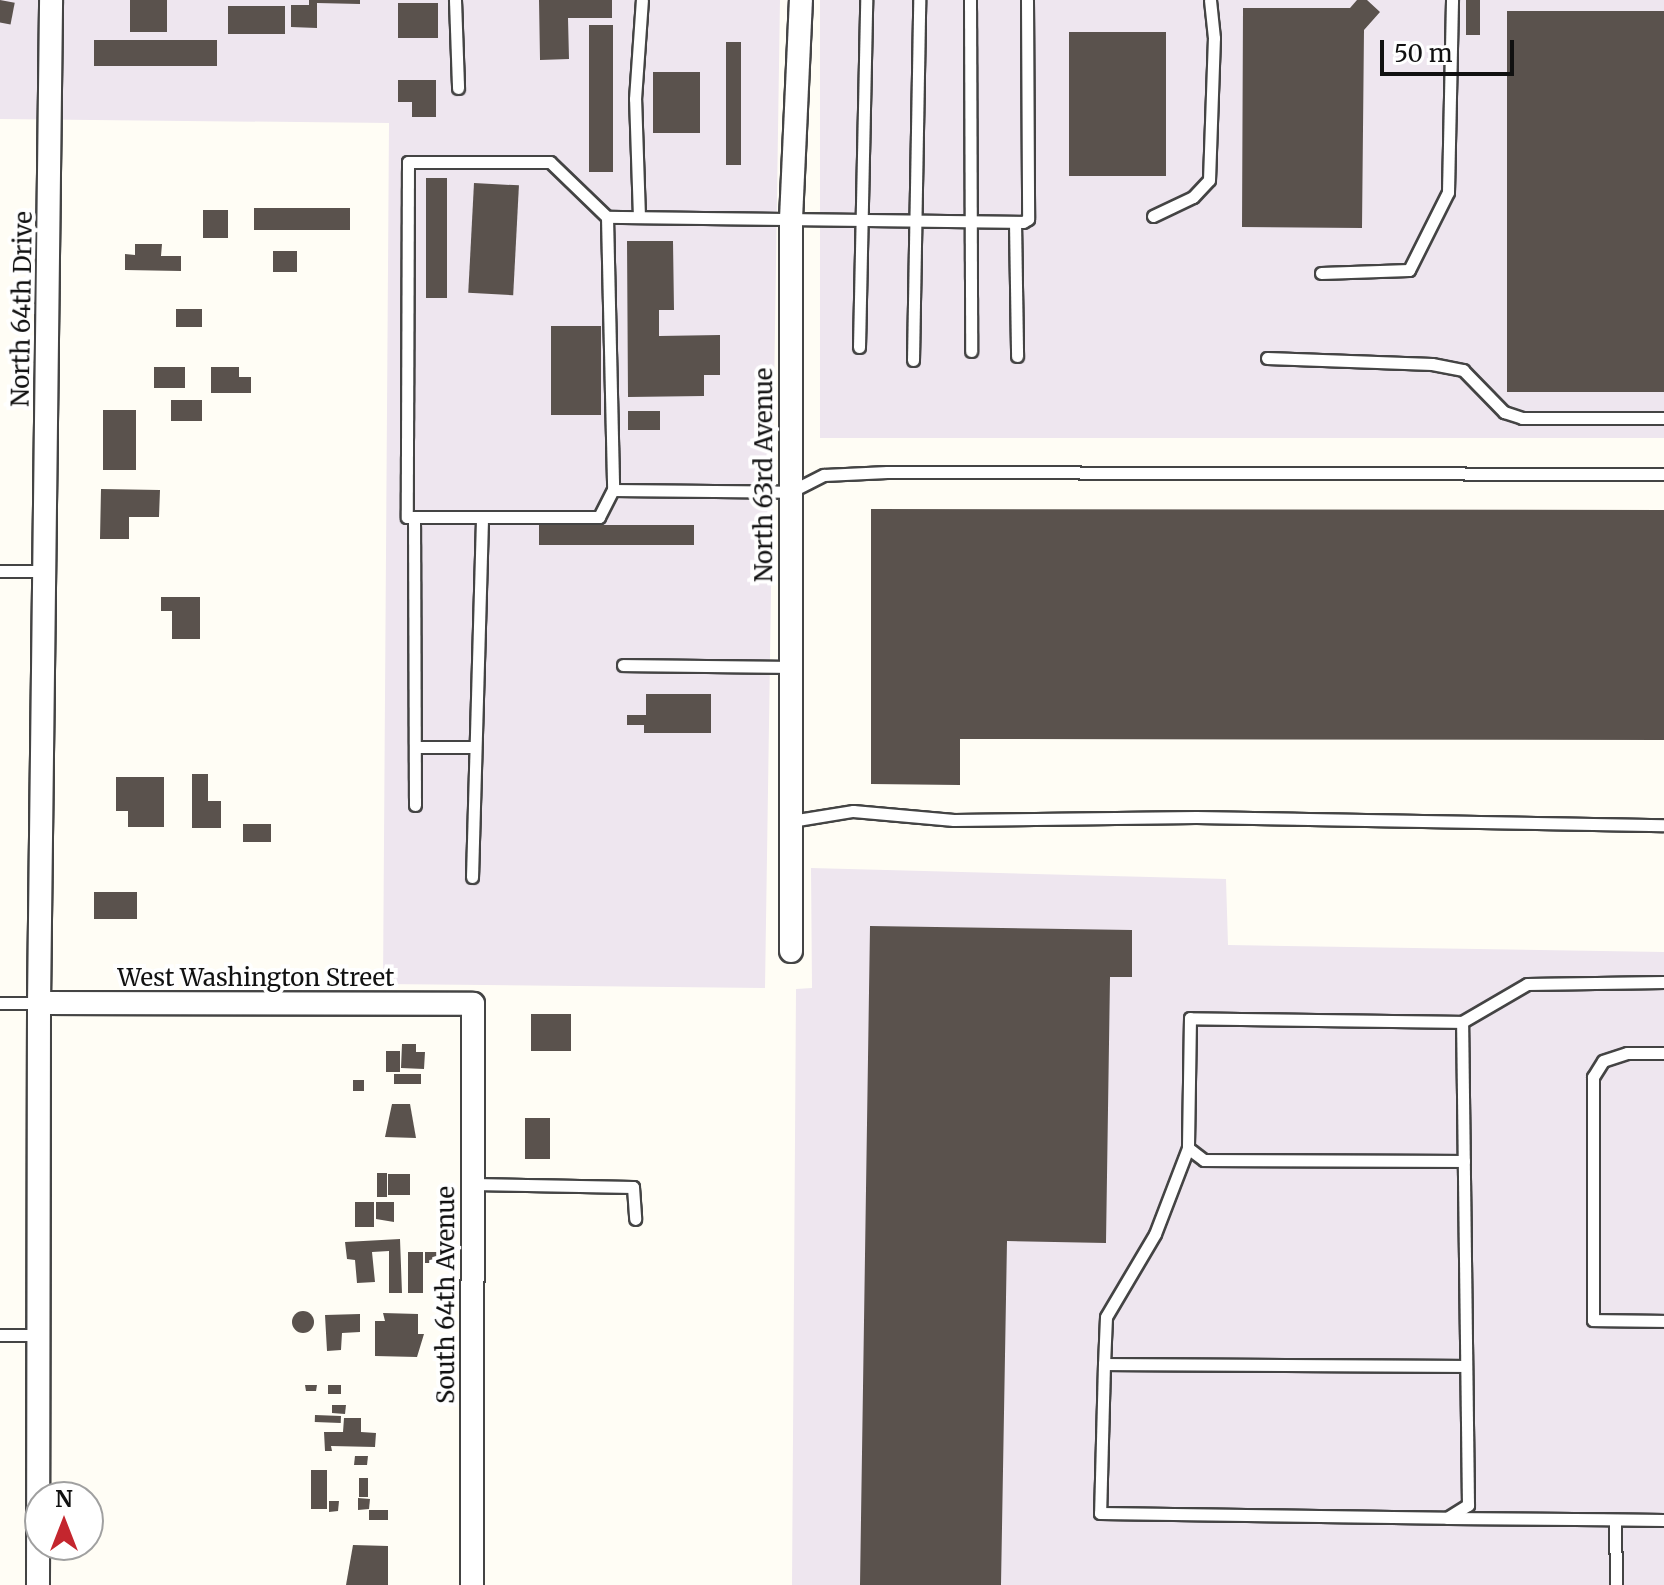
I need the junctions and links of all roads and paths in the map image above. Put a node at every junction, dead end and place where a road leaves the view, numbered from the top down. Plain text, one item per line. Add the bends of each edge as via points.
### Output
1 (51, 0) edge
2 (455, 0) edge
3 (642, 0) edge
4 (801, 0) edge
5 (866, 0) edge
6 (919, 0) edge
7 (970, 0) edge
8 (1027, 0) edge
9 (1210, 0) edge
10 (1452, 0) edge
11 (458, 88) dead end
12 (1153, 216) dead end
13 (607, 217) junction
14 (639, 217) junction
15 (791, 219) junction
16 (863, 220) junction
17 (916, 221) junction
18 (971, 221) junction
19 (1015, 222) junction
20 (1321, 273) dead end
21 (859, 347) dead end
22 (971, 351) dead end
23 (1017, 356) dead end
24 (1267, 358) dead end
25 (913, 360) dead end
26 (1664, 418) edge
27 (1664, 474) edge
28 (613, 490) junction
29 (790, 492) junction
30 (414, 517) junction
31 (482, 517) junction
32 (0, 571) edge
33 (45, 571) junction
34 (623, 665) dead end
35 (789, 667) junction
36 (415, 747) junction
37 (475, 747) junction
38 (415, 805) dead end
39 (790, 821) junction
40 (1664, 825) edge
41 (472, 877) dead end
42 (791, 951) dead end
43 (1664, 982) edge
44 (0, 1003) edge
45 (39, 1003) junction
46 (473, 1004) joint
47 (1462, 1022) junction
48 (1664, 1053) edge
49 (1188, 1148) junction
50 (1464, 1161) junction
51 (473, 1184) junction
52 (635, 1219) dead end
53 (1664, 1321) edge
54 (0, 1335) edge
55 (38, 1335) junction
56 (1104, 1364) junction
57 (1466, 1366) junction
58 (1447, 1518) junction
59 (1615, 1520) junction
60 (1664, 1520) edge
61 (38, 1585) edge
62 (472, 1585) edge
63 (1616, 1585) edge

1 - 33 street, North 64th Drive
2 - 11 lane
3 - 14 lane via 635,99
4 - 15 street, North 63rd Avenue
5 - 16 lane
6 - 17 lane
7 - 18 lane
8 - 19 lane via 1028,219
9 - 12 lane via 1214,38 1209,180 1193,197
10 - 20 lane via 1448,192 1409,270
13 - 14 lane
13 - 28 lane
13 - 30 lane via 550,162 408,162 407,517
14 - 15 lane
15 - 16 lane
15 - 29 street, North 63rd Avenue
16 - 17 lane
16 - 21 lane
17 - 18 lane
17 - 25 lane
18 - 19 lane
18 - 22 lane
19 - 23 lane
24 - 26 lane via 1432,364 1463,370 1504,412 1522,418
27 - 29 lane via 887,472 824,475
28 - 29 lane
28 - 31 lane via 599,517
29 - 35 street, North 63rd Avenue
30 - 31 lane
30 - 36 lane
31 - 37 lane
32 - 33 lane
33 - 45 street, North 64th Drive
34 - 35 lane
35 - 39 street, North 63rd Avenue
36 - 37 lane
36 - 38 lane
37 - 41 lane
39 - 40 lane via 853,811 954,820 1196,817
39 - 42 street, North 63rd Avenue
43 - 47 lane via 1527,984
44 - 45 lane
45 - 46 street, West Washington Street
45 - 55 street, North 64th Drive
46 - 51 street, South 64th Avenue
47 - 49 lane via 1190,1018
47 - 50 lane
48 - 53 lane via 1627,1053 1603,1061 1593,1077 1593,1320
49 - 50 lane via 1204,1160
49 - 56 lane via 1155,1234 1106,1317
50 - 57 lane
51 - 52 lane via 633,1187
51 - 62 street, South 64th Avenue
54 - 55 lane
55 - 61 street, North 64th Drive
56 - 57 lane
56 - 58 lane via 1100,1513
57 - 58 lane via 1468,1505
58 - 59 lane
59 - 60 lane
59 - 63 lane

